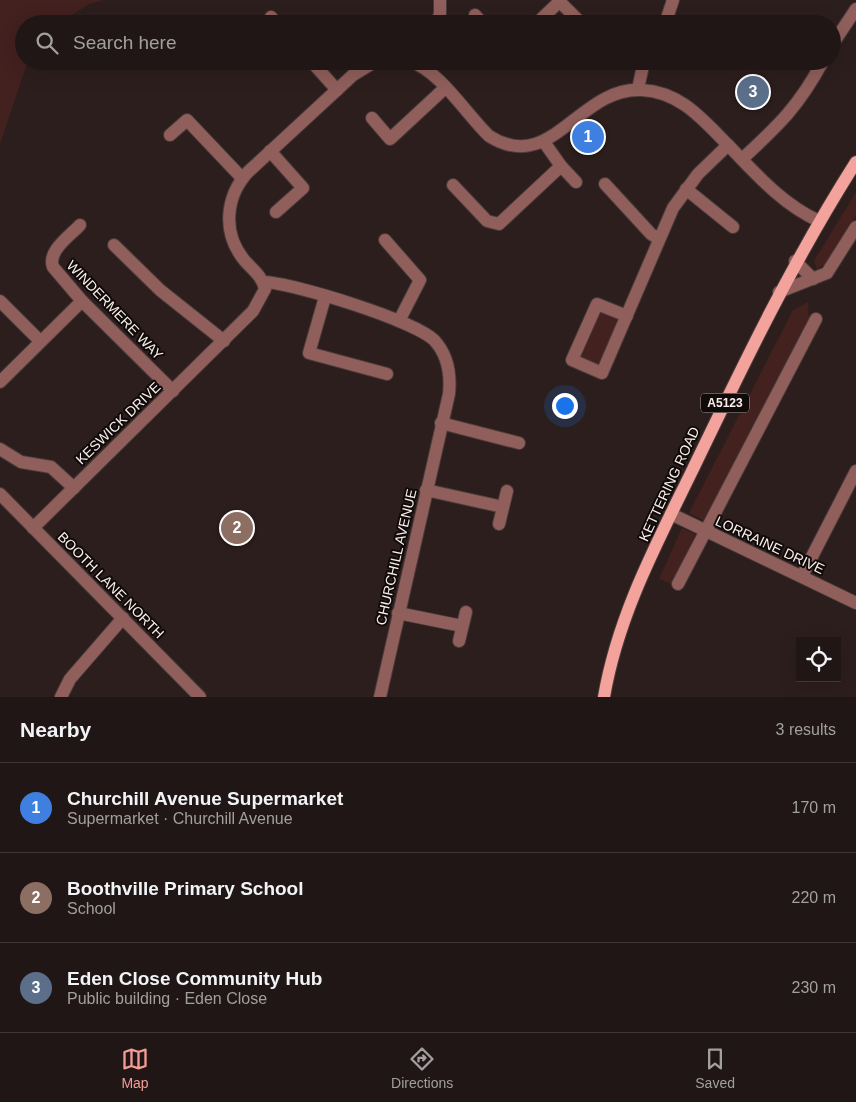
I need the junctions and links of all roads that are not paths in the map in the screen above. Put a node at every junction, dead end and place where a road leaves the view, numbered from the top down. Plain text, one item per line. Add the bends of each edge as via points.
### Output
1 (440, 0) edge
2 (673, 0) edge
3 (558, 1) edge
4 (856, 9) edge
5 (439, 15) edge
6 (545, 15) edge
7 (573, 15) edge
8 (668, 15) edge
9 (841, 32) edge
10 (319, 70) edge
11 (361, 70) edge
12 (425, 70) edge
13 (642, 70) edge
14 (818, 70) edge
15 (444, 88) junction
16 (638, 89) junction
17 (337, 90) junction
18 (372, 118) dead end
19 (170, 135) dead end
20 (544, 142) junction
21 (728, 145) junction
22 (270, 151) junction
23 (742, 159) junction
24 (855, 165) edge
25 (561, 166) junction
26 (242, 178) junction
27 (576, 182) dead end
28 (605, 184) dead end
29 (453, 186) dead end
30 (686, 189) junction
31 (276, 212) dead end
32 (819, 222) junction
33 (80, 225) dead end
34 (856, 227) edge
35 (733, 228) dead end
36 (659, 239) junction
37 (386, 240) dead end
38 (114, 244) dead end
39 (795, 261) junction
40 (813, 279) junction
41 (264, 282) junction
42 (779, 292) junction
43 (325, 297) junction
44 (0, 301) edge
45 (82, 301) junction
46 (627, 316) junction
47 (816, 319) dead end
48 (399, 321) junction
49 (224, 340) junction
50 (40, 342) junction
51 (387, 374) dead end
52 (0, 382) edge
53 (173, 391) junction
54 (442, 423) junction
55 (519, 443) dead end
56 (0, 449) edge
57 (856, 471) edge
58 (74, 488) junction
59 (426, 490) junction
60 (506, 490) dead end
61 (0, 494) edge
62 (503, 507) junction
63 (671, 514) junction
64 (499, 524) dead end
65 (33, 528) junction
66 (704, 531) junction
67 (802, 576) junction
68 (678, 584) dead end
69 (856, 603) edge
70 (466, 612) dead end
71 (398, 613) junction
72 (123, 618) junction
73 (462, 626) junction
74 (459, 641) dead end
75 (61, 697) edge
76 (200, 697) edge
77 (380, 697) edge
78 (604, 697) edge

1 - 5 street
2 - 8 street
3 - 6 street
3 - 7 street
4 - 9 street
10 - 17 street
11 - 17 street
12 - 15 street
13 - 16 street
14 - 23 street via 802,98 783,121
15 - 18 street via 390,139
15 - 20 street via 481,128 498,141 522,147
16 - 20 street via 625,90 600,100
16 - 21 street via 663,93 686,104
17 - 22 street
19 - 26 street via 187,120
20 - 25 street
21 - 23 street
21 - 30 street
22 - 26 street
22 - 31 street via 303,188
23 - 32 street via 787,203
24 - 32 main road, KETTERING ROAD / A5123
25 - 27 street
25 - 29 street via 499,224 484,219
26 - 41 street via 231,200 230,229 238,252
28 - 36 street
30 - 35 street
30 - 36 street
32 - 39 main road, KETTERING ROAD / A5123
33 - 45 street, WINDERMERE WAY via 53,253 51,262
34 - 40 street via 830,270
36 - 46 street
37 - 48 street via 420,280
38 - 49 street via 160,290
39 - 40 street
39 - 42 main road, KETTERING ROAD / A5123
40 - 42 street
41 - 43 street, CHURCHILL AVENUE via 280,283
41 - 49 street, KESWICK DRIVE via 265,289 259,303
42 - 63 main road, KETTERING ROAD / A5123
43 - 48 street, CHURCHILL AVENUE
43 - 51 street via 309,353
44 - 50 street
45 - 50 street
45 - 53 street, WINDERMERE WAY
46 - 46 street via 602,373 572,360 597,304
47 - 66 street
48 - 54 street, CHURCHILL AVENUE via 426,334 444,357 450,384
49 - 53 street, KESWICK DRIVE
50 - 52 street
53 - 58 street, KESWICK DRIVE
54 - 55 street
54 - 59 street, CHURCHILL AVENUE
56 - 58 street via 22,462 51,467
57 - 67 street
58 - 65 street, KESWICK DRIVE
59 - 62 street
59 - 71 street, CHURCHILL AVENUE
60 - 62 street
61 - 65 street, BOOTH LANE NORTH
62 - 64 street
63 - 66 street, LORRAINE DRIVE
63 - 78 main road, KETTERING ROAD / A5123 via 623,620 608,669
65 - 72 street, BOOTH LANE NORTH
66 - 67 street, LORRAINE DRIVE
66 - 68 street
67 - 69 street, LORRAINE DRIVE
70 - 73 street
71 - 73 street
71 - 77 street, CHURCHILL AVENUE
72 - 75 street via 70,679
72 - 76 street, BOOTH LANE NORTH
73 - 74 street

